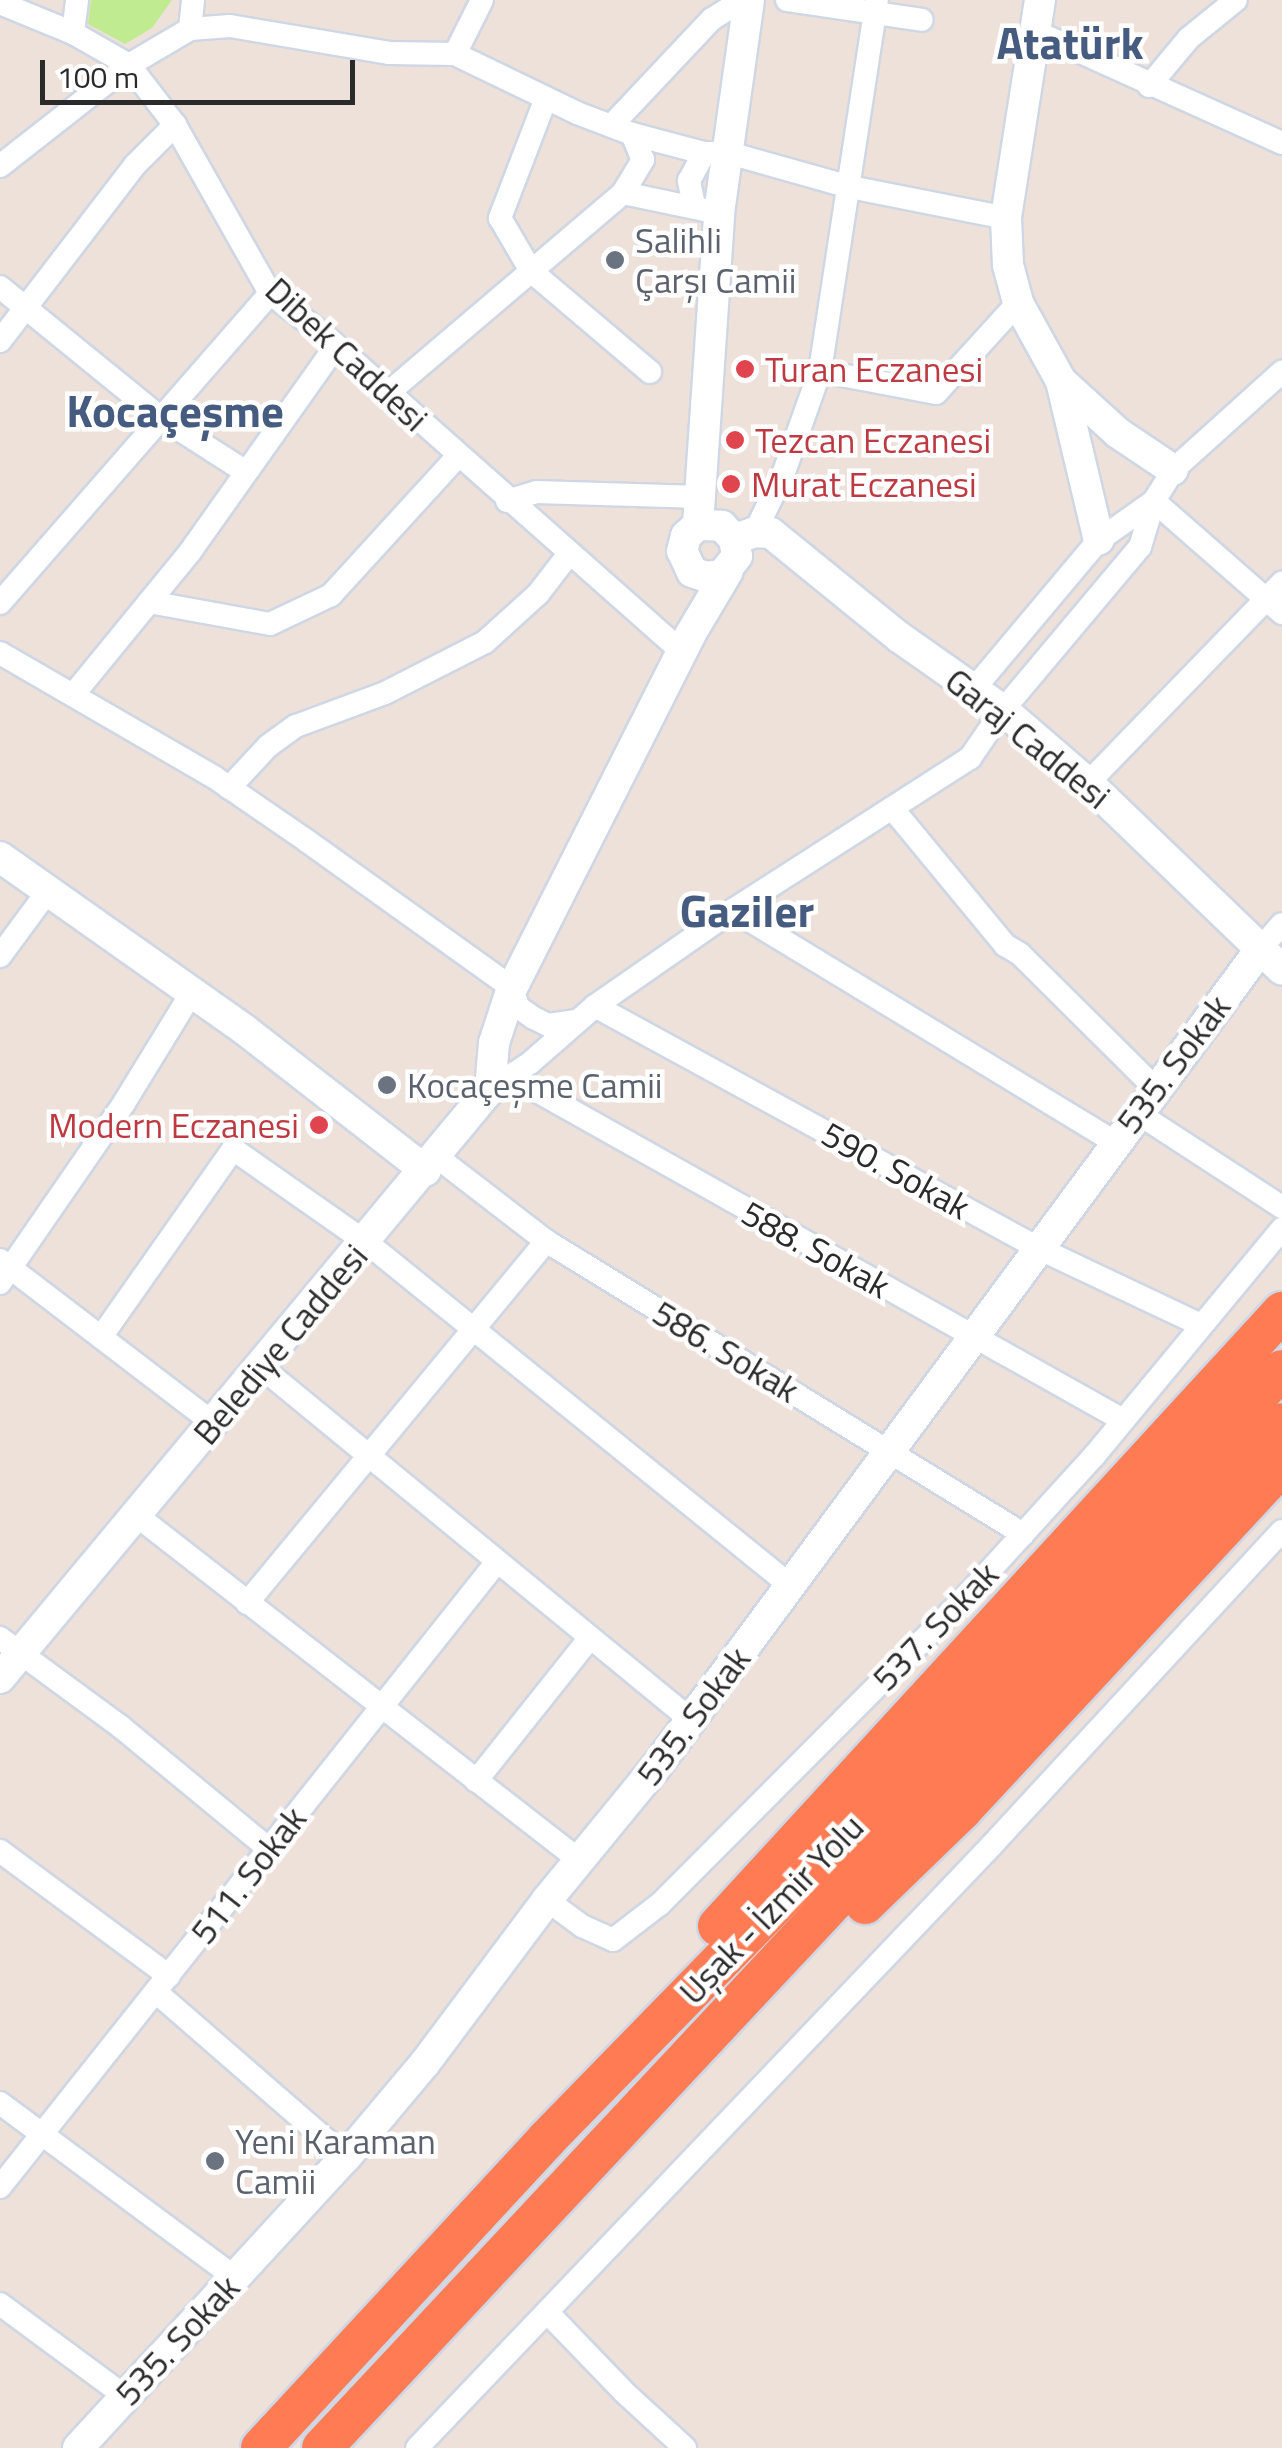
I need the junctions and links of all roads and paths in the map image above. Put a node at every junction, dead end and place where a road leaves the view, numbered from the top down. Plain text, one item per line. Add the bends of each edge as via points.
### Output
1 (77, 0) edge
2 (193, 0) edge
3 (482, 0) edge
4 (746, 0) edge
5 (787, 0) edge
6 (1040, 0) edge
7 (1236, 0) edge
8 (0, 3) edge
9 (876, 5) edge
10 (1208, 10) edge
11 (922, 20) dead end
12 (190, 29) junction
13 (1034, 31) junction
14 (73, 32) junction
15 (455, 54) junction
16 (129, 65) junction
17 (1149, 86) junction
18 (546, 98) junction
19 (175, 125) junction
20 (622, 130) junction
21 (1282, 143) edge
22 (717, 153) junction
23 (0, 166) edge
24 (850, 187) junction
25 (623, 193) junction
26 (706, 209) junction
27 (1006, 218) junction
28 (531, 271) junction
29 (0, 287) edge
30 (270, 293) junction
31 (1018, 303) junction
32 (26, 308) junction
33 (0, 341) edge
34 (336, 346) junction
35 (820, 371) junction
36 (650, 372) dead end
37 (1282, 372) edge
38 (1061, 381) junction
39 (388, 393) junction
40 (160, 418) junction
41 (458, 456) junction
42 (1173, 470) junction
43 (246, 472) junction
44 (507, 501) junction
45 (1154, 501) junction
46 (700, 511) junction
47 (745, 535) junction
48 (1100, 540) junction
49 (568, 555) junction
50 (728, 571) junction
51 (692, 572) junction
52 (1277, 598) edge
53 (149, 602) junction
54 (0, 603) edge
55 (686, 644) junction
56 (0, 653) edge
57 (972, 690) junction
58 (73, 695) junction
59 (1003, 710) junction
60 (1088, 783) junction
61 (229, 788) junction
62 (892, 808) junction
63 (0, 857) edge
64 (48, 891) junction
65 (733, 910) junction
66 (1272, 935) edge
67 (0, 956) edge
68 (1282, 970) edge
69 (512, 988) junction
70 (192, 992) junction
71 (586, 1014) junction
72 (500, 1082) junction
73 (1154, 1087) junction
74 (1136, 1112) junction
75 (1114, 1142) junction
76 (431, 1164) junction
77 (1282, 1208) edge
78 (1282, 1229) edge
79 (546, 1241) junction
80 (366, 1242) junction
81 (1038, 1248) junction
82 (4, 1270) edge
83 (1282, 1312) edge
84 (1201, 1325) junction
85 (474, 1329) junction
86 (101, 1337) junction
87 (974, 1337) junction
88 (261, 1367) junction
89 (1282, 1370) edge
90 (1123, 1420) junction
91 (214, 1423) junction
92 (1282, 1423) edge
93 (891, 1451) junction
94 (369, 1458) junction
95 (1282, 1466) edge
96 (136, 1515) junction
97 (1282, 1531) edge
98 (1023, 1534) junction
99 (496, 1563) junction
100 (792, 1586) junction
101 (248, 1603) junction
102 (590, 1639) junction
103 (11, 1645) edge
104 (0, 1678) edge
105 (381, 1708) junction
106 (691, 1720) junction
107 (476, 1780) junction
108 (269, 1849) junction
109 (0, 1852) edge
110 (580, 1860) junction
111 (835, 1871) junction
112 (547, 1900) junction
113 (162, 1984) junction
114 (681, 2064) junction
115 (0, 2103) edge
116 (44, 2132) junction
117 (546, 2140) junction
118 (346, 2157) junction
119 (0, 2187) edge
120 (234, 2277) junction
121 (0, 2304) edge
122 (547, 2312) junction
123 (125, 2396) junction
124 (78, 2448) edge
125 (262, 2448) edge
126 (322, 2448) edge
127 (417, 2448) edge
128 (685, 2448) edge

1 - 14 street
2 - 12 street
3 - 15 street
4 - 20 street via 712,19
4 - 22 street
5 - 9 street
6 - 13 street
7 - 10 street
8 - 14 street, Dibek Caddesi
9 - 11 street
9 - 24 street
10 - 17 street
12 - 15 street via 230,26 390,53
12 - 16 street
13 - 17 street
13 - 27 street
14 - 16 street, Dibek Caddesi
15 - 18 street
16 - 19 street, Dibek Caddesi
16 - 23 street
17 - 21 street
18 - 20 street
18 - 28 street via 500,218
19 - 30 street, Dibek Caddesi
19 - 32 street via 135,164
20 - 22 street
20 - 25 street via 644,160
22 - 24 street
22 - 26 street
24 - 27 street
24 - 35 street
25 - 26 street
25 - 28 street
26 - 46 street
27 - 31 street
28 - 36 street
28 - 39 street
29 - 32 street
30 - 34 street, Dibek Caddesi
30 - 40 street
31 - 35 street via 936,393
31 - 38 street
32 - 33 street
32 - 40 street
34 - 39 street, Dibek Caddesi
34 - 43 street
35 - 47 street via 784,472
37 - 42 street
38 - 42 street via 1118,433
38 - 48 street
39 - 41 street, Dibek Caddesi
40 - 43 street
40 - 54 street
41 - 44 street, Dibek Caddesi
41 - 53 street via 332,595 270,624
42 - 45 street
43 - 53 street
44 - 46 street via 536,492
44 - 49 street, Dibek Caddesi
45 - 48 street
45 - 52 street
45 - 59 street via 1140,547
46 - 47 street, Garaj Caddesi
46 - 51 street via 683,544
47 - 50 street
47 - 57 street, Garaj Caddesi via 782,541
48 - 57 street
49 - 55 street, Dibek Caddesi
49 - 61 street via 486,642 296,726
50 - 51 street via 714,578
50 - 55 street
51 - 55 street
52 - 60 street
53 - 58 street
55 - 69 street
56 - 58 street
57 - 59 street, Garaj Caddesi
58 - 61 street
59 - 60 street, Garaj Caddesi
59 - 62 street via 970,758
60 - 66 street, Garaj Caddesi via 1188,883
61 - 69 street
62 - 65 street
62 - 73 street via 1006,945
63 - 64 street
64 - 67 street
64 - 70 street
65 - 71 street
65 - 75 street
66 - 68 street, Garaj Caddesi
66 - 73 street, 535. Sokak
69 - 71 street via 518,1007 548,1024
69 - 72 street via 494,1042
70 - 76 street
70 - 82 street via 124,1103
71 - 72 street
71 - 81 street, 590. Sokak
72 - 76 street, Belediye Caddesi
72 - 87 street, 588. Sokak
73 - 74 street, 535. Sokak
74 - 75 street, 535. Sokak
74 - 77 street
75 - 81 street, 535. Sokak
76 - 79 street, 586. Sokak
76 - 80 street, Belediye Caddesi
78 - 84 street, 537. Sokak
79 - 85 street
79 - 93 street, 586. Sokak
80 - 85 street
80 - 86 street via 233,1150
80 - 88 street, Belediye Caddesi
81 - 84 street, 590. Sokak
81 - 87 street, 535. Sokak
82 - 86 street
83 - 117 highway via 694,1951
84 - 90 street, 537. Sokak
85 - 94 street
85 - 100 street
86 - 91 street
87 - 90 street, 588. Sokak
87 - 93 street, 535. Sokak
88 - 91 street, Belediye Caddesi
88 - 94 street
89 - 111 highway, Uşak - İzmir Yolu
90 - 98 street, 537. Sokak
91 - 96 street, Belediye Caddesi
92 - 111 highway, Uşak - İzmir Yolu
93 - 98 street, 586. Sokak
93 - 100 street, 535. Sokak
94 - 99 street
94 - 101 street
95 - 114 highway via 960,1810 783,1985
96 - 101 street
96 - 103 street, Belediye Caddesi
97 - 122 street
98 - 112 street, 537. Sokak via 660,1904 613,1940
99 - 102 street
99 - 105 street, 511. Sokak
100 - 106 street, 535. Sokak
101 - 105 street
102 - 106 street
102 - 107 street
103 - 104 street, Belediye Caddesi
103 - 108 street
105 - 107 street
105 - 108 street, 511. Sokak
106 - 110 street, 535. Sokak
107 - 110 street
108 - 113 street, 511. Sokak
109 - 113 street
110 - 112 street, 535. Sokak
111 - 114 highway, Uşak - İzmir Yolu
111 - 117 highway, Uşak - İzmir Yolu
112 - 118 street, 535. Sokak
113 - 116 street, 511. Sokak
113 - 118 street
114 - 126 highway, Uşak - İzmir Yolu
115 - 116 street
116 - 119 street, 511. Sokak
116 - 120 street
117 - 125 highway, Uşak - İzmir Yolu
118 - 120 street, 535. Sokak
120 - 123 street, 535. Sokak
121 - 123 street
122 - 127 street
122 - 128 street
123 - 124 street, 535. Sokak

